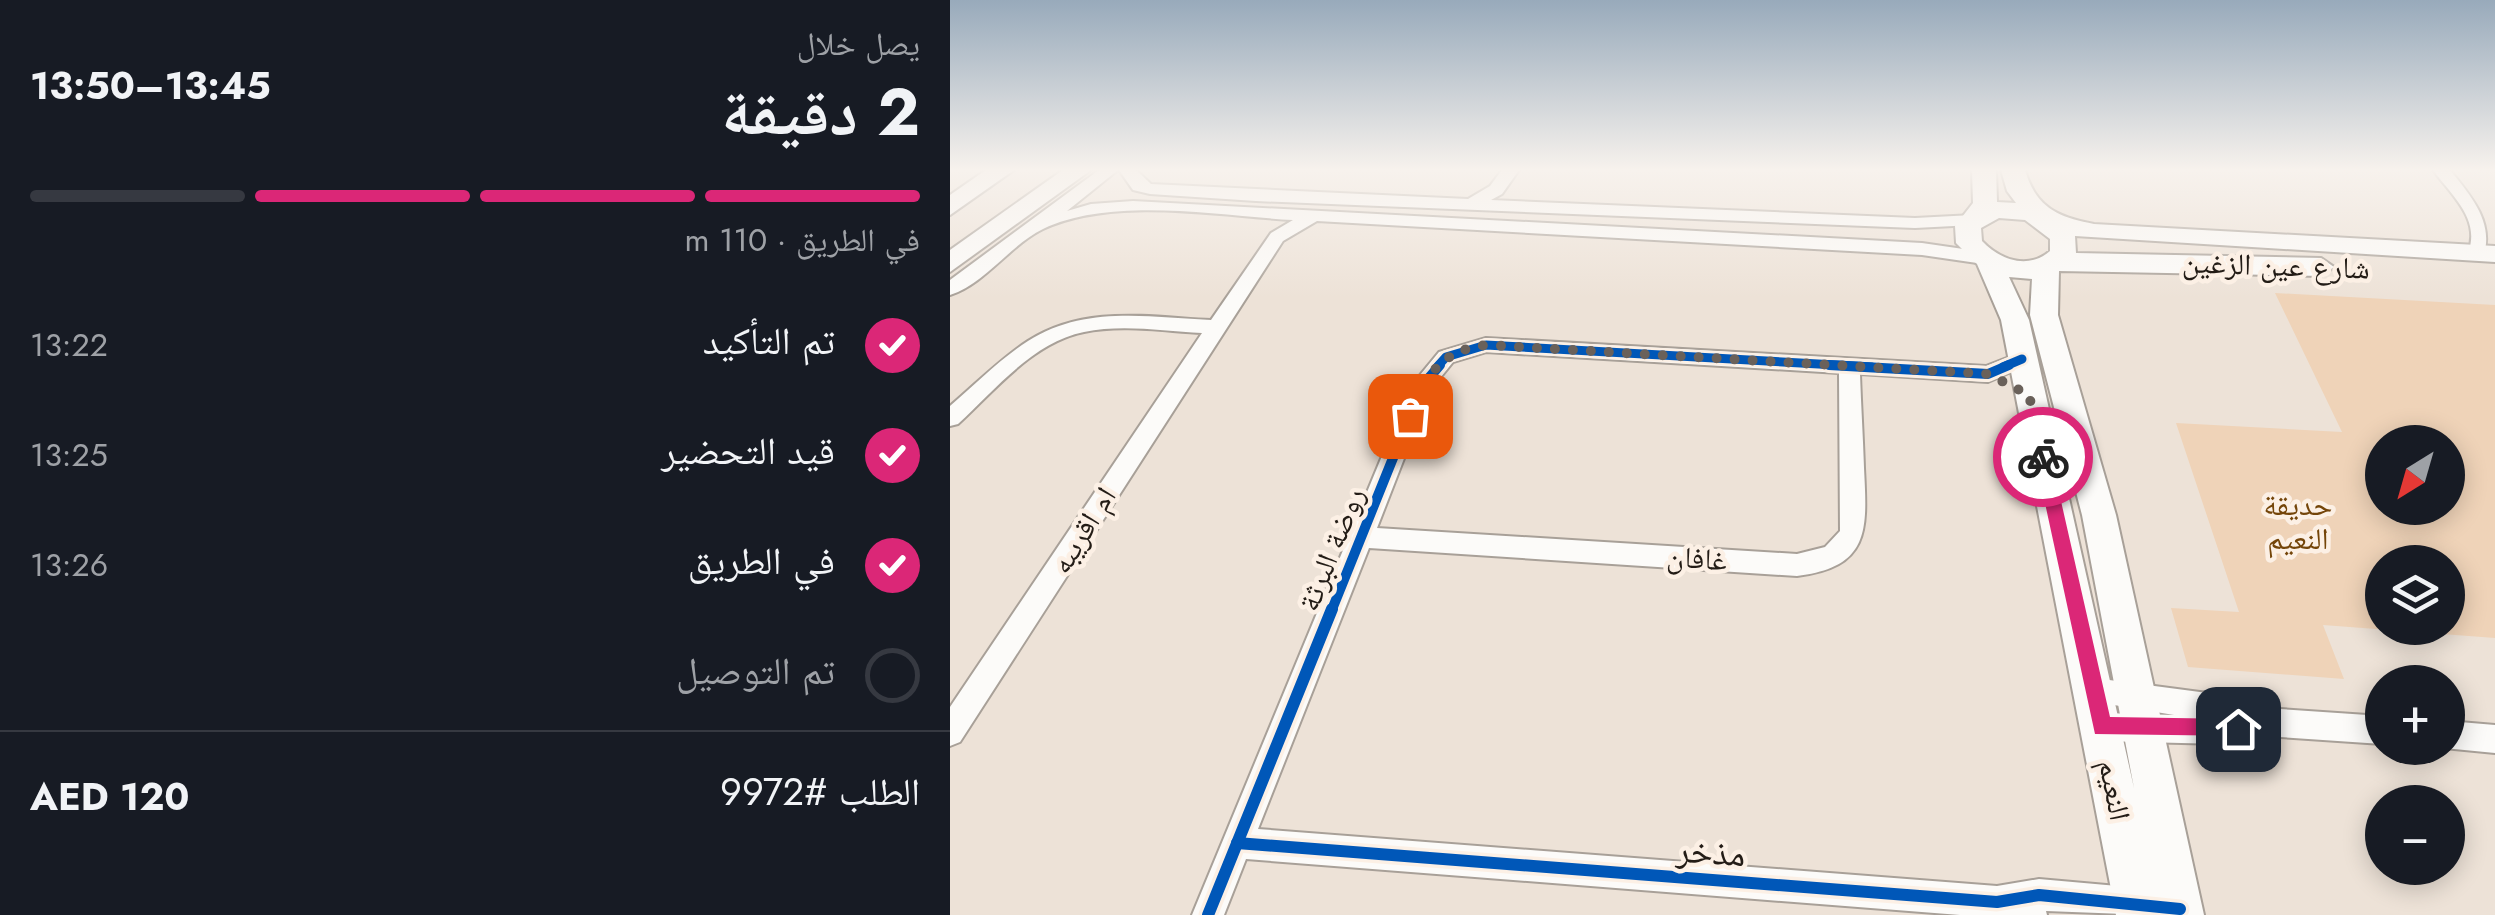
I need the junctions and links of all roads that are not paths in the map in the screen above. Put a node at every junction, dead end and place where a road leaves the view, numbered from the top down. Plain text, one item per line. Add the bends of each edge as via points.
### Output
1 (1020, 213) edge
2 (1053, 213) edge
3 (1075, 213) edge
4 (1247, 213) edge
5 (1661, 213) edge
6 (1979, 213) edge
7 (1998, 213) edge
8 (2018, 213) edge
9 (2039, 213) edge
10 (2473, 213) edge
11 (1272, 214) junction
12 (1312, 216) junction
13 (1976, 218) junction
14 (2046, 221) junction
15 (1036, 225) junction
16 (1278, 238) junction
17 (2486, 253) edge
18 (1986, 259) junction
19 (950, 263) edge
20 (2052, 264) junction
21 (2495, 274) edge
22 (950, 289) edge
23 (1216, 328) junction
24 (2022, 359) junction
25 (1848, 368) junction
26 (1988, 374) junction
27 (2029, 395) junction
28 (950, 418) edge
29 (1364, 537) junction
30 (2094, 691) junction
31 (2138, 714) junction
32 (2102, 727) junction
33 (2365, 729) edge
34 (950, 732) edge
35 (2465, 736) edge
36 (2495, 738) edge
37 (1237, 843) junction
38 (1997, 902) junction
39 (1850, 903) edge
40 (2138, 909) edge
41 (2180, 912) edge
42 (1208, 915) edge
43 (2031, 915) edge

1 - 19 street
2 - 15 street
3 - 15 street
4 - 11 street
5 - 13 street via 1915,223
6 - 13 street
7 - 13 street, شارع عين الزغين
8 - 14 street, شارع عين الزغين
9 - 14 street
10 - 17 street
11 - 12 street
11 - 16 street
12 - 16 street, ام اقريبه
12 - 18 street via 1922,248
13 - 18 street, النعيم via 1966,234
14 - 17 street, شارع عين الزغين via 2094,232
14 - 20 street, النعيم via 2063,238
15 - 22 street
16 - 23 street, ام اقريبه
18 - 20 street, شارع عين الزغين via 2017,269
18 - 24 street, النعيم via 2012,307
20 - 21 street, شارع عين الزغين via 2124,259
20 - 31 street, النعيم via 2044,314 2099,515
23 - 28 street via 1098,323 1066,330 1036,346
23 - 34 street, ام اقريبه
24 - 26 street, روضة البرثة
24 - 27 street, النعيم
25 - 26 street, روضة البرثة
25 - 29 street, روضة البرثة via 1486,345 1458,351 1427,375
25 - 29 street, غافان via 1855,523 1848,542 1821,562
26 - 27 street, روضة البرثة
27 - 30 street, النعيم
29 - 37 street, روضة البرثة
30 - 31 street
30 - 32 street, النعيم
31 - 32 street
31 - 33 street via 2221,730 2265,722
31 - 41 street, النعيم
32 - 40 street, النعيم
35 - 36 street
37 - 39 street, مذخر
37 - 42 street, روضة البرثة
38 - 39 street, مذخر
38 - 40 street, مذخر via 2039,895
38 - 43 street, مذخر
40 - 41 street, مذخر

